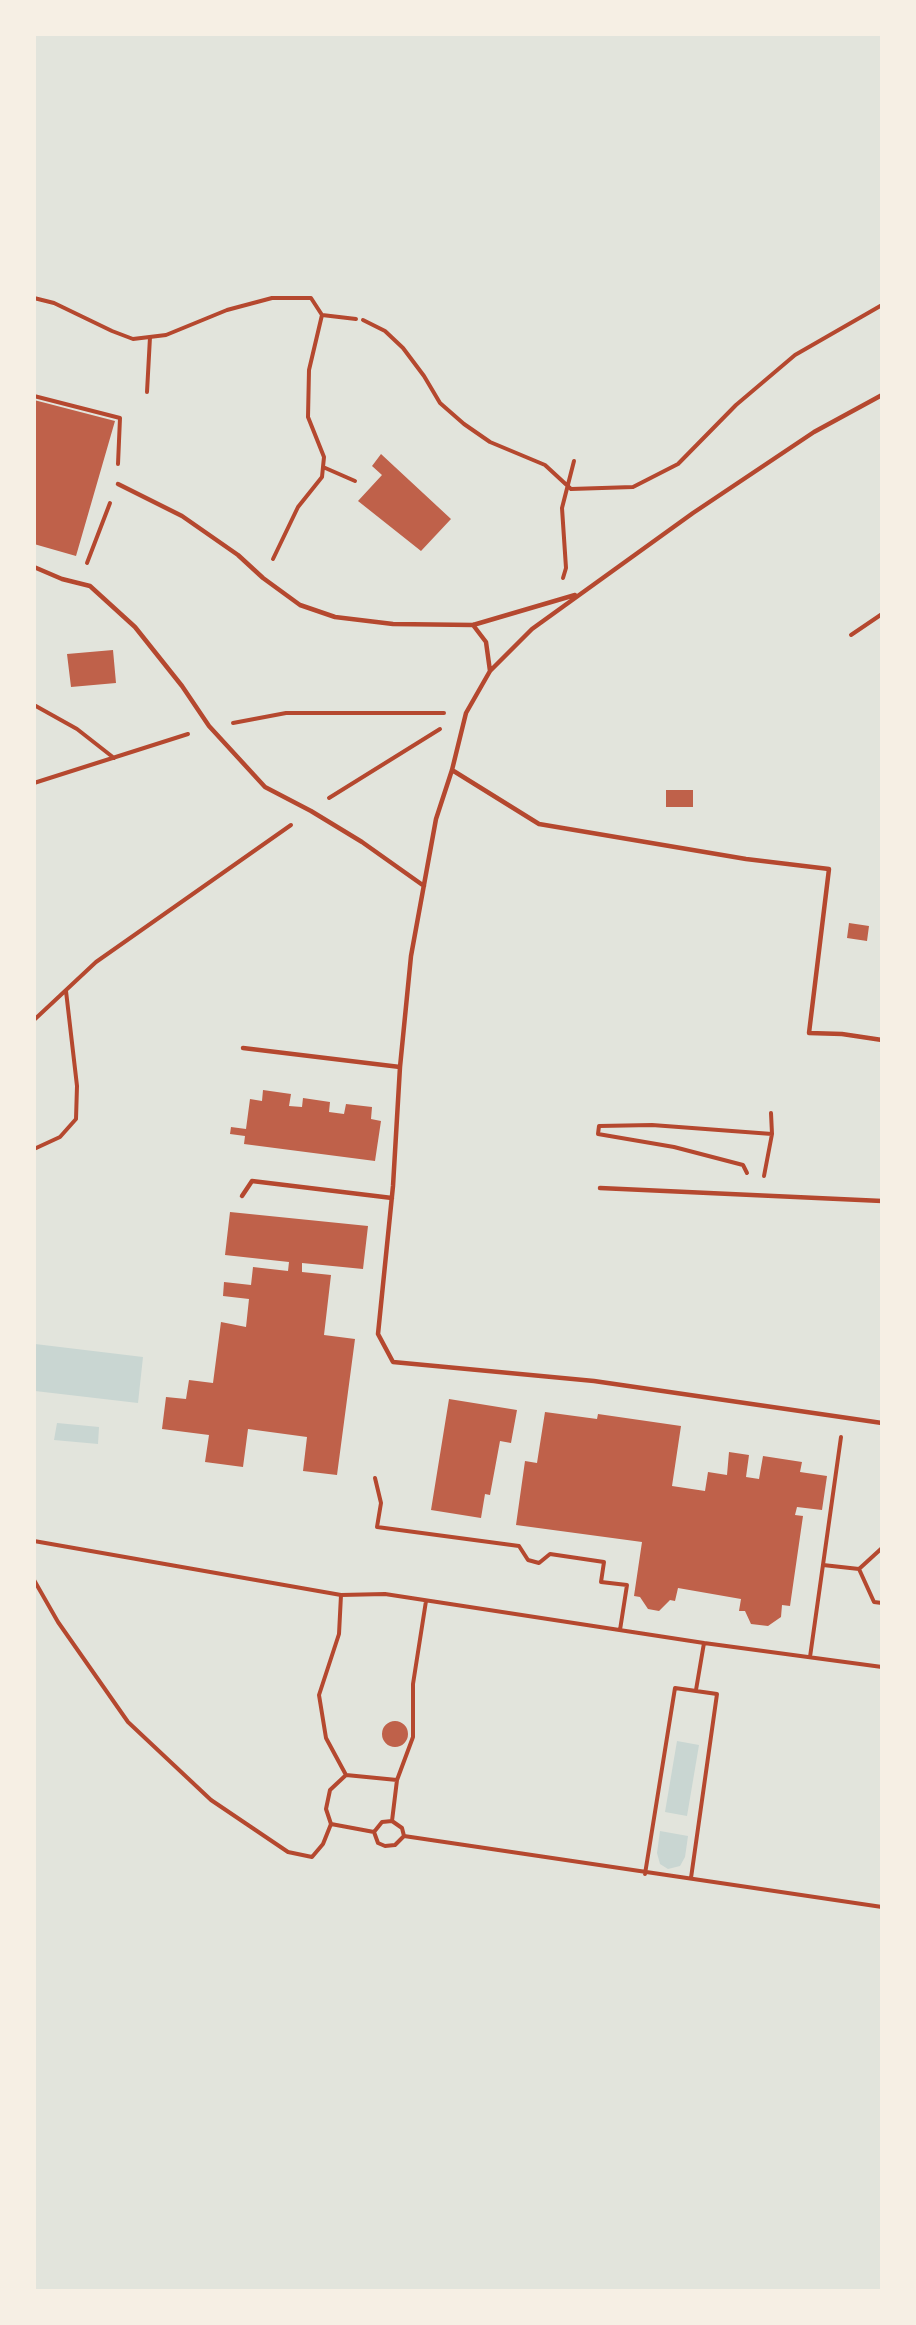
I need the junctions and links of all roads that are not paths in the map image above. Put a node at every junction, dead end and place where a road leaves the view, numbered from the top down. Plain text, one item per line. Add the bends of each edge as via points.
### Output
1 (882, 395) edge
2 (118, 484) road end
3 (34, 567) edge
4 (579, 593) junction
5 (474, 625) junction
6 (490, 671) junction
7 (452, 770) junction
8 (424, 886) junction
9 (882, 1040) edge
10 (243, 1047) dead end
11 (400, 1067) junction
12 (600, 1188) dead end
13 (242, 1196) dead end
14 (392, 1198) junction
15 (882, 1201) edge
16 (882, 1423) edge

1 - 4 lane via 814,432
2 - 5 lane via 182,516 300,605 335,617 393,624
3 - 8 lane via 90,586 135,627 210,726 265,788 362,842
4 - 5 lane
4 - 6 lane via 532,629
5 - 6 lane via 486,642
6 - 7 lane via 466,713
7 - 8 lane via 436,819
7 - 9 lane via 539,824 829,869 809,1033
8 - 11 lane via 411,957
10 - 11 lane
11 - 14 lane
12 - 15 lane
13 - 14 lane via 252,1181
14 - 16 lane via 378,1334 393,1362 594,1381

